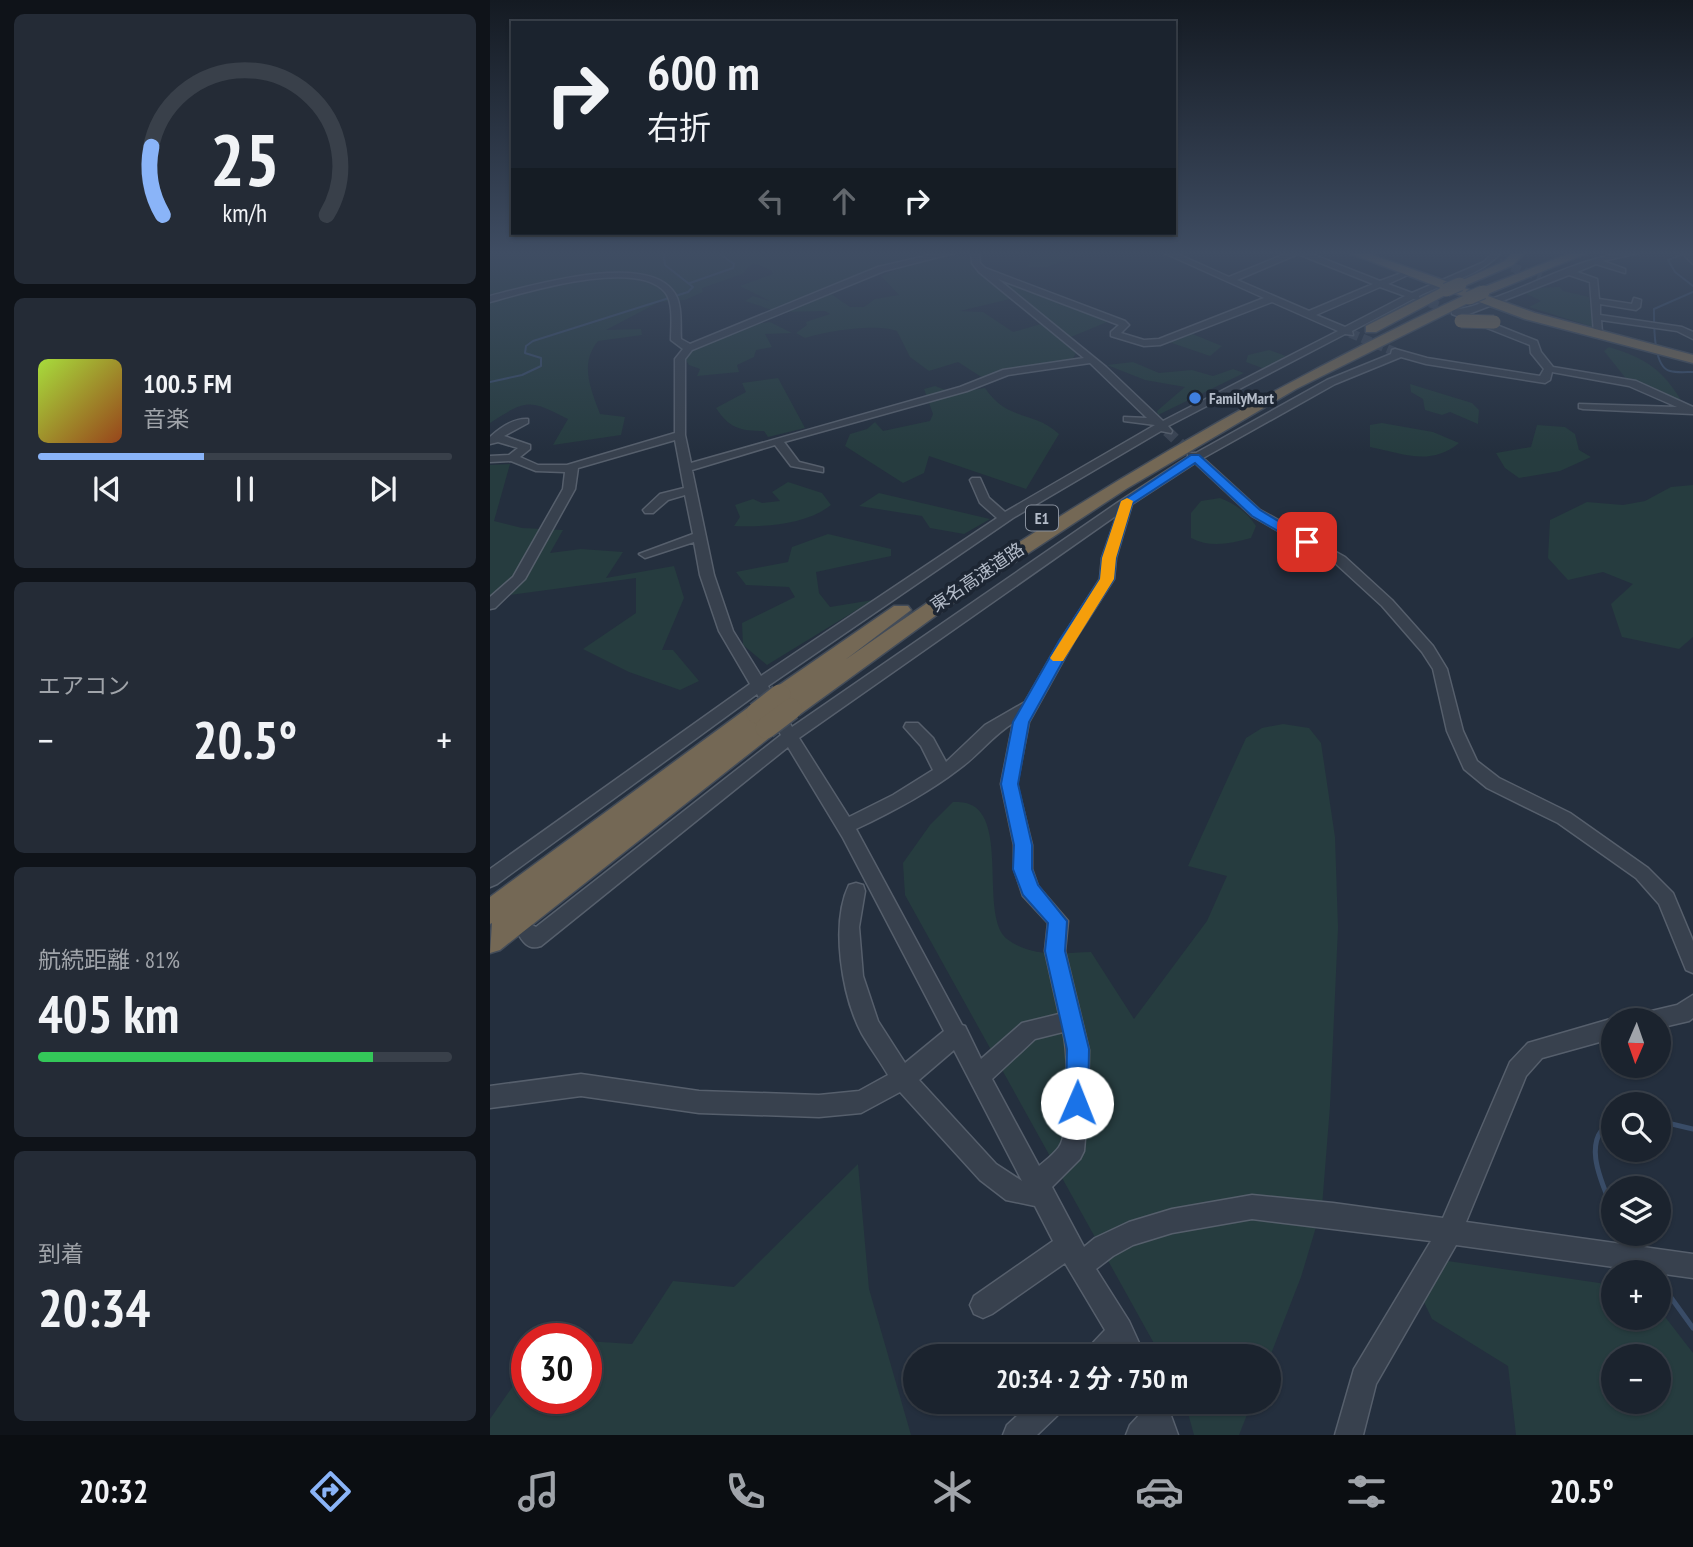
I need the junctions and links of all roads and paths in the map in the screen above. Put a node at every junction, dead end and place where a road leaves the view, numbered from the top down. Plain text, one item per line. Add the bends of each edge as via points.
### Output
1 (1597, 317) edge
2 (674, 318) edge
3 (762, 318) edge
4 (1040, 318) edge
5 (1109, 318) edge
6 (1222, 318) edge
7 (1315, 318) edge
8 (1375, 318) edge
9 (1407, 318) tunnel mouth
10 (1416, 318) edge
11 (1456, 318) edge
12 (1465, 318) tunnel mouth
13 (1470, 318) tunnel mouth
14 (1531, 318) edge
15 (1540, 318) edge
16 (1550, 318) edge
17 (1610, 318) edge
18 (1675, 318) edge
19 (1676, 328) junction
20 (1348, 332) junction
21 (1597, 332) junction
22 (1574, 336) junction
23 (1693, 336) edge
24 (689, 348) junction
25 (1657, 349) junction
26 (1693, 357) edge
27 (1091, 360) junction
28 (1316, 360) joint
29 (1550, 369) junction
30 (1583, 407) dead end
31 (1693, 412) edge
32 (1128, 419) dead end
33 (524, 421) dead end
34 (1162, 426) junction
35 (1216, 426) junction
36 (680, 435) junction
37 (493, 440) edge
38 (778, 440) junction
39 (1194, 456) junction
40 (512, 458) junction
41 (490, 459) edge
42 (686, 468) junction
43 (571, 469) junction
44 (819, 470) dead end
45 (976, 480) dead end
46 (690, 490) junction
47 (1127, 502) junction
48 (649, 510) dead end
49 (1005, 518) junction
50 (700, 537) junction
51 (645, 554) dead end
52 (490, 605) edge
53 (759, 685) junction
54 (786, 702) junction
55 (1032, 705) junction
56 (771, 726) junction
57 (912, 727) dead end
58 (943, 772) junction
59 (845, 828) junction
60 (494, 877) edge
61 (856, 891) dead end
62 (490, 912) edge
63 (526, 930) dead end
64 (490, 941) edge
65 (1693, 964) edge
66 (1693, 1005) edge
67 (1671, 1016) edge
68 (1070, 1021) junction
69 (1601, 1032) edge
70 (958, 1033) junction
71 (980, 1075) junction
72 (903, 1079) junction
73 (490, 1097) edge
74 (1041, 1189) junction
75 (1449, 1233) junction
76 (1075, 1256) junction
77 (1693, 1266) edge
78 (984, 1305) dead end
79 (1125, 1344) edge
80 (1039, 1414) edge
81 (1017, 1435) edge
82 (1349, 1435) edge

1 - 21 street
2 - 24 street via 676,340
3 - 24 street
4 - 27 street
5 - 6 street via 1124,325 1114,334 1144,343 1166,340
7 - 20 street
8 - 20 street
9 - 28 highway, 東名高速道路 / E1
10 - 35 highway, 東名高速道路 / E1
11 - 35 highway
12 - 29 street via 1529,340
13 - 22 highway, bridge via 1541,334
14 - 22 highway
15 - 22 highway
16 - 21 highway
17 - 19 street
18 - 19 street
19 - 23 street
20 - 34 street
21 - 25 highway
22 - 25 highway
24 - 36 street via 680,359
25 - 26 highway
27 - 34 street
27 - 38 street via 1003,373 958,391
28 - 54 highway, 東名高速道路 / E1 via 1066,502 936,586
29 - 31 street via 1632,383
29 - 39 street via 1545,380 1397,353 1331,382
30 - 31 street
32 - 34 street
33 - 37 street via 502,430
34 - 49 street
35 - 54 highway, 東名高速道路 / E1
36 - 42 street
36 - 43 street via 615,451
37 - 40 street via 526,447
38 - 42 street
38 - 44 street via 795,464
39 - 47 street
39 - 65 street via 1256,513 1340,559 1387,603 1440,669 1455,731 1469,765 1493,783 1563,818 1642,873 1666,899
40 - 41 street
40 - 43 street via 536,468
42 - 46 street
43 - 52 street via 569,489 518,579
45 - 49 street via 984,500
46 - 48 street via 664,497
46 - 50 street
47 - 55 street via 1107,579
47 - 56 street
49 - 53 street
50 - 51 street
50 - 53 street via 726,631
53 - 56 street
53 - 60 street
54 - 56 highway, 東名高速道路 / E1, bridge
55 - 58 street via 991,729
55 - 68 street via 1021,722 1009,784 1026,879 1058,921 1055,951
56 - 59 street
56 - 62 highway, 東名高速道路 / E1
56 - 63 street via 534,940
56 - 64 highway, 東名高速道路 / E1
57 - 58 street via 927,742
58 - 59 street
59 - 70 street
61 - 72 street via 849,927 853,976 869,1026
66 - 67 street
68 - 71 street via 1029,1030
68 - 74 street via 1078,1049 1072,1151
69 - 75 street via 1536,1050 1518,1069
70 - 71 street
70 - 72 street
71 - 74 street
72 - 73 street via 861,1102 819,1106 699,1102 581,1085
72 - 74 street via 988,1172 1014,1192
74 - 76 street
75 - 76 street via 1252,1207 1172,1222
75 - 77 street
75 - 82 street via 1364,1380
76 - 78 street
76 - 79 street
80 - 81 street

